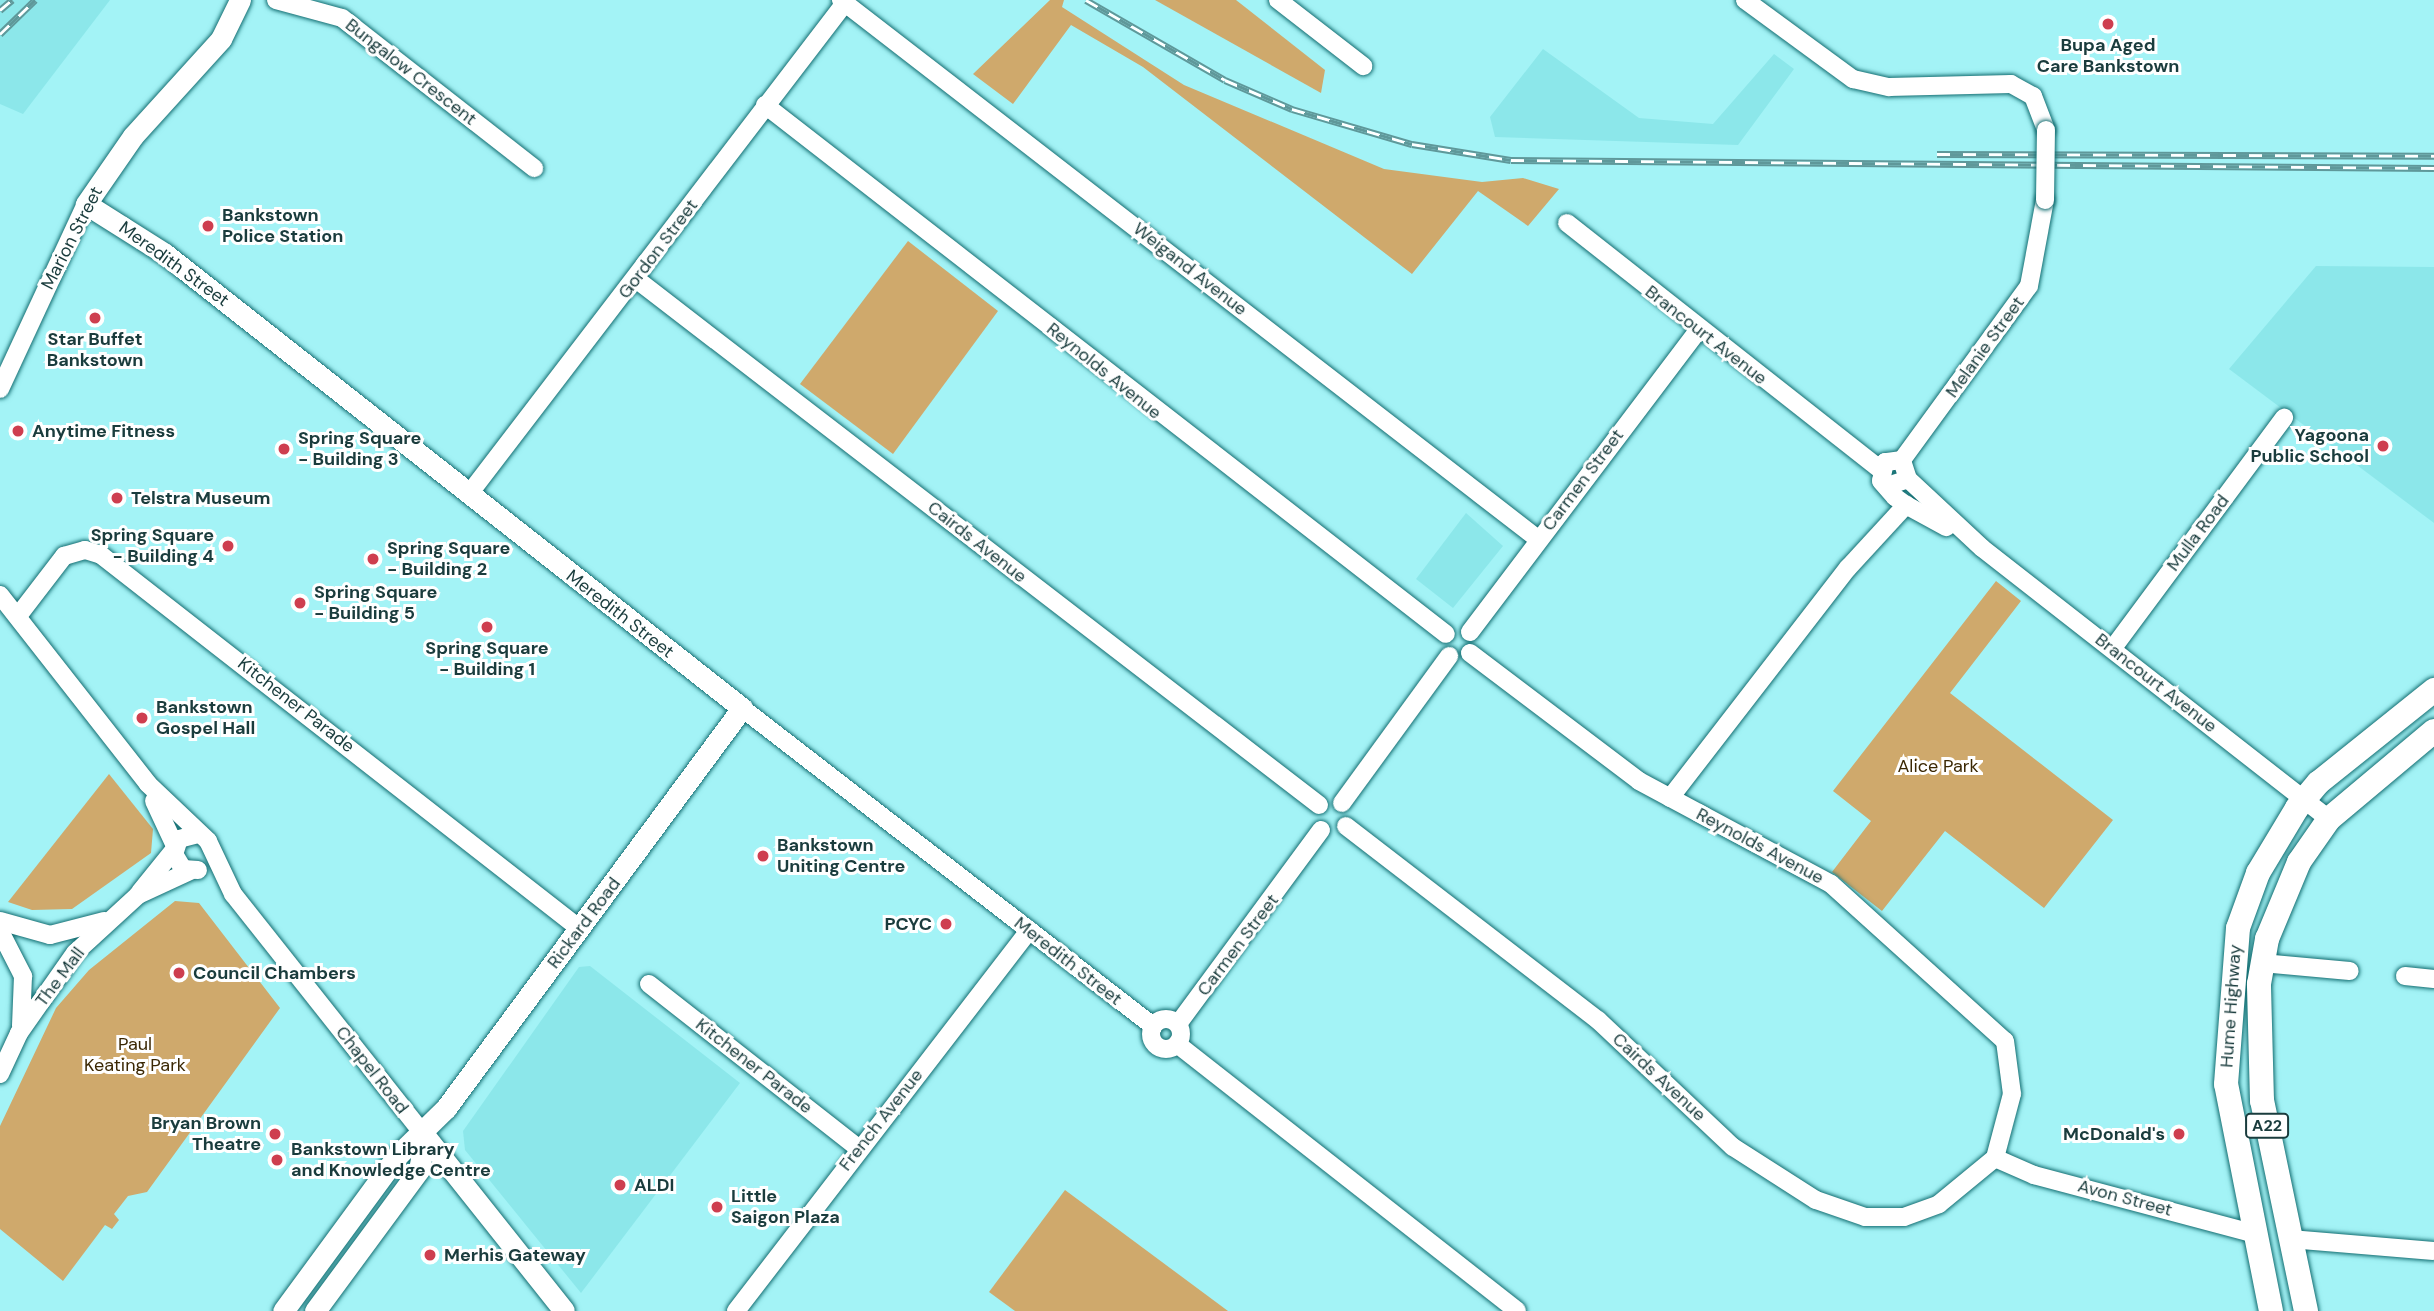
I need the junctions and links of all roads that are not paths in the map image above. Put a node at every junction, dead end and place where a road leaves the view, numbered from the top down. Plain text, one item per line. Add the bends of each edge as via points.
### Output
1 (240, 0) edge
2 (276, 0) edge
3 (1278, 0) edge
4 (1745, 0) edge
5 (843, 2) edge
6 (1363, 66) dead end
7 (765, 105) junction
8 (534, 168) dead end
9 (86, 204) junction
10 (1567, 223) dead end
11 (636, 279) junction
12 (1698, 330) junction
13 (0, 389) edge
14 (2284, 418) dead end
15 (1902, 460) junction
16 (1880, 469) junction
17 (1908, 479) junction
18 (1887, 486) junction
19 (469, 494) junction
20 (1906, 505) junction
21 (1538, 539) junction
22 (1982, 548) junction
23 (0, 595) edge
24 (18, 616) junction
25 (1470, 632) junction
26 (1446, 634) junction
27 (2113, 648) junction
28 (1470, 653) junction
29 (1450, 656) junction
30 (2434, 691) edge
31 (742, 708) junction
32 (2434, 731) edge
33 (148, 784) junction
34 (1670, 798) junction
35 (2305, 799) junction
36 (1342, 803) junction
37 (1319, 805) junction
38 (2329, 820) junction
39 (1346, 826) junction
40 (1321, 830) junction
41 (198, 834) junction
42 (175, 848) junction
43 (212, 852) junction
44 (191, 871) junction
45 (233, 894) junction
46 (138, 895) junction
47 (107, 920) junction
48 (0, 921) edge
49 (580, 929) junction
50 (1029, 931) junction
51 (0, 932) edge
52 (2262, 963) junction
53 (2350, 971) dead end
54 (2405, 976) dead end
55 (2434, 979) edge
56 (649, 984) dead end
57 (1178, 1024) junction
58 (1153, 1026) junction
59 (19, 1033) junction
60 (1177, 1044) junction
61 (0, 1074) edge
62 (425, 1136) junction
63 (858, 1148) junction
64 (1995, 1157) junction
65 (2256, 1234) junction
66 (2290, 1239) junction
67 (2434, 1251) edge
68 (283, 1311) edge
69 (315, 1311) edge
70 (564, 1311) edge
71 (736, 1311) edge
72 (1517, 1311) edge
73 (2271, 1311) edge
74 (2306, 1311) edge

1 - 9 main road, Marion Street via 221,39 133,136
2 - 8 street, Bungalow Crescent via 342,18
3 - 6 street
4 - 15 street, Melanie Street, bridge via 1835,68 1872,86 2011,84 2033,96 2046,130 2045,200 2029,286
5 - 7 street, Gordon Street
5 - 21 street, Weigand Avenue
7 - 11 street, Gordon Street
7 - 26 street, Reynolds Avenue
9 - 13 street, Marion Street
9 - 19 main road, Meredith Street via 165,254
10 - 12 street, Brancourt Avenue
11 - 19 street, Gordon Street
11 - 37 street, Cairds Avenue
12 - 16 street, Brancourt Avenue
12 - 21 street, Carmen Street
14 - 27 street, Mulla Road
15 - 16 street via 1889,460
15 - 17 street
16 - 18 street
17 - 18 street
17 - 22 street, Brancourt Avenue
18 - 20 street, Brancourt Avenue
19 - 31 main road, Meredith Street
20 - 22 street, Brancourt Avenue
20 - 34 street via 1885,525
21 - 25 street, Carmen Street
22 - 27 street, Brancourt Avenue
23 - 24 street
24 - 33 street
24 - 49 street, Kitchener Parade via 64,556 85,550 101,555
25 - 26 street via 1457,627
25 - 28 street
26 - 29 street
27 - 35 street, Brancourt Avenue
28 - 29 street
28 - 34 street, Reynolds Avenue
29 - 36 street
30 - 35 highway, Hume Highway / A22
31 - 49 main road, Rickard Road
31 - 50 street, Meredith Street
32 - 38 highway, Hume Highway / A22
33 - 41 street
33 - 42 street
34 - 64 street, Reynolds Avenue via 1831,884 2005,1041 2012,1094
35 - 38 street, Brancourt Avenue
35 - 65 highway, Hume Highway / A22 via 2258,873 2231,966 2227,1084
36 - 37 street
36 - 39 street
37 - 40 street via 1314,818
38 - 52 highway, Hume Highway / A22 via 2277,903
39 - 40 street via 1334,834
39 - 64 street, Cairds Avenue via 1598,1020 1733,1147 1816,1200 1865,1217 1903,1217 1939,1204
40 - 57 street, Carmen Street
41 - 42 street via 186,835
41 - 43 street
42 - 44 street via 178,864
42 - 46 street, The Mall
43 - 44 street via 206,866
43 - 45 street, Chapel Road
44 - 45 street, Chapel Road
44 - 46 street, The Mall
45 - 62 street, Chapel Road
46 - 47 street, The Mall
47 - 48 street via 50,935
47 - 59 street, The Mall via 60,971
49 - 62 main road, Rickard Road
50 - 58 street, Meredith Street
50 - 63 street, French Avenue
51 - 59 street via 23,976
52 - 53 street
52 - 66 highway, Hume Highway / A22 via 2262,1101
54 - 55 street
56 - 63 street, Kitchener Parade
57 - 58 street via 1162,1019
57 - 60 street
58 - 60 street, Meredith Street via 1156,1046
59 - 61 street, The Mall
60 - 72 street
62 - 68 main road, Rickard Road via 397,1156
62 - 69 main road, Rickard Road via 419,1170
62 - 70 main road, Chapel Road
63 - 71 street, French Avenue
64 - 65 street, Avon Street via 2034,1175
65 - 73 highway, Hume Highway / A22
66 - 67 street
66 - 74 highway, Hume Highway / A22

